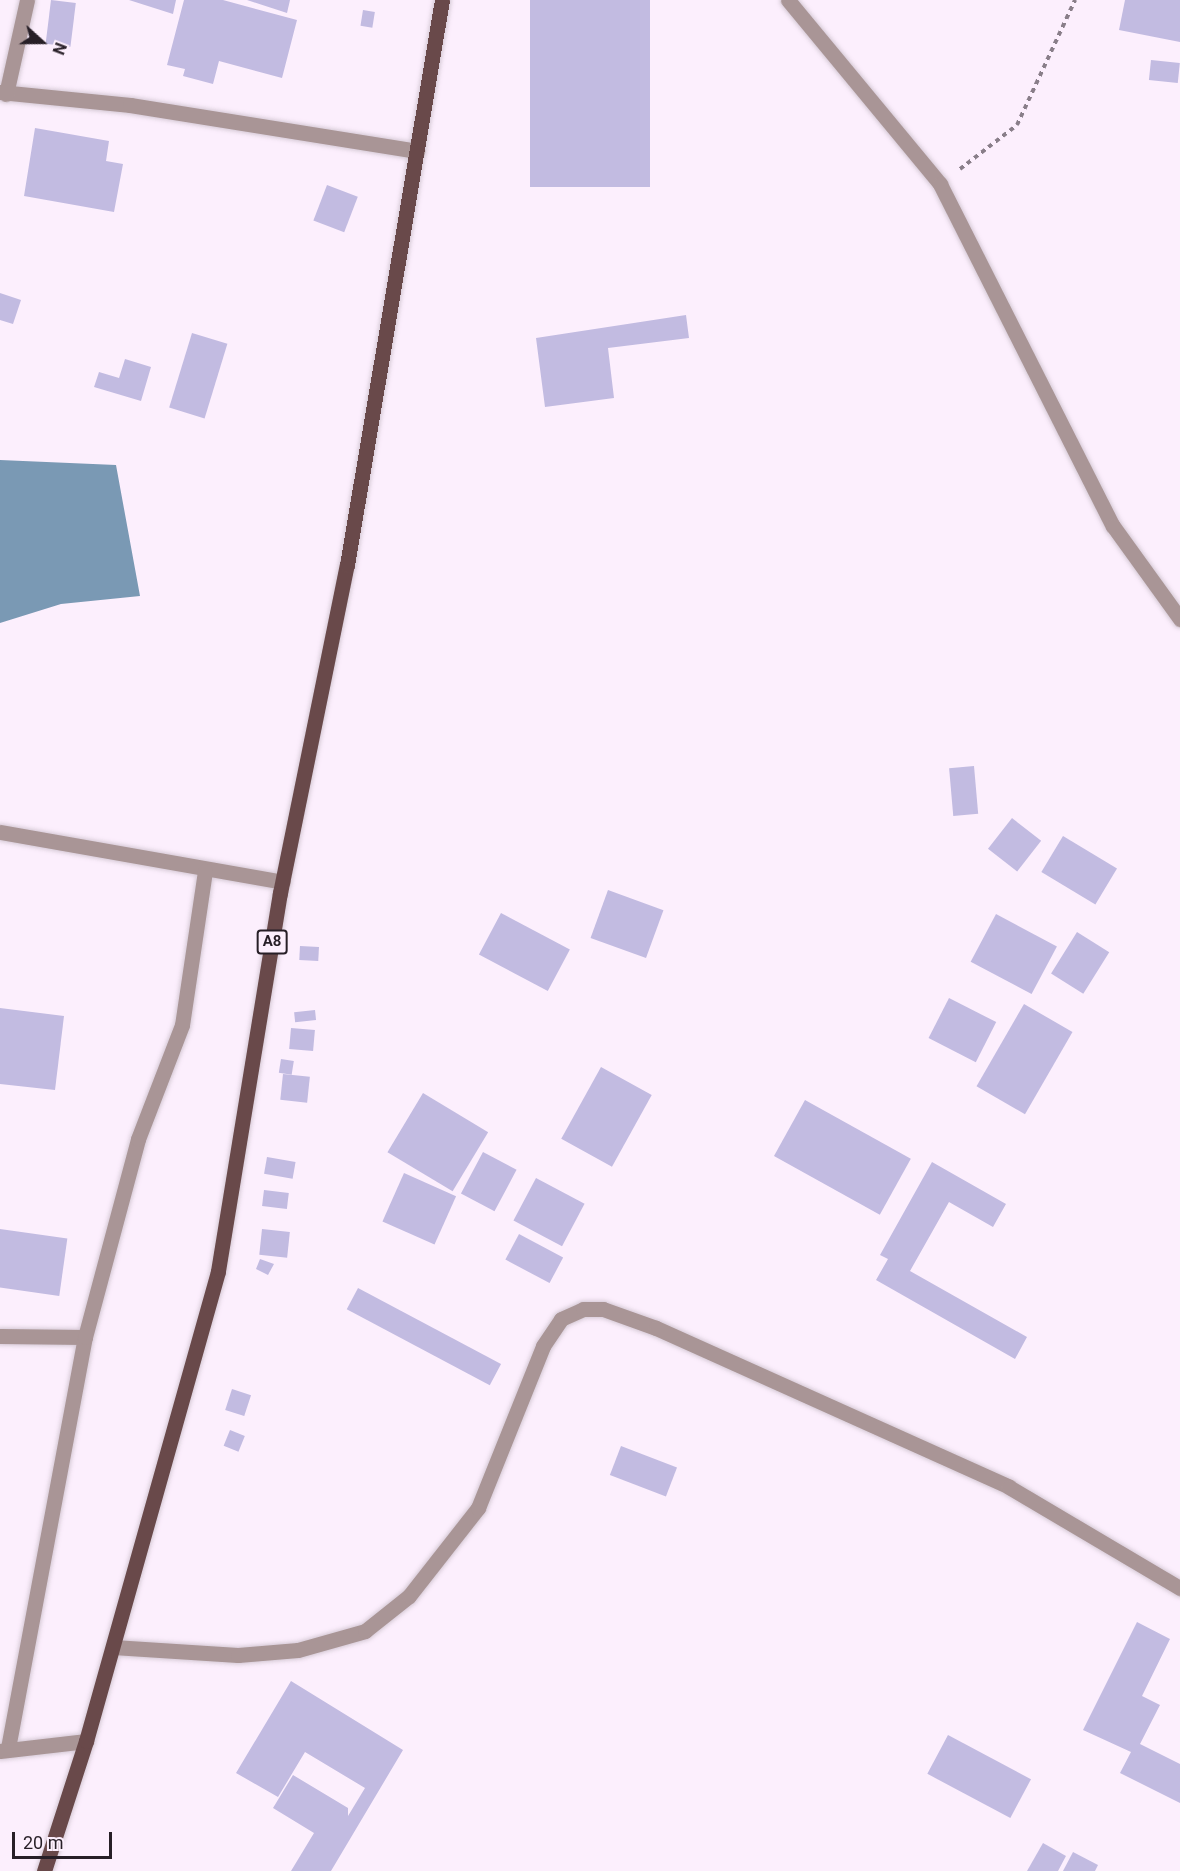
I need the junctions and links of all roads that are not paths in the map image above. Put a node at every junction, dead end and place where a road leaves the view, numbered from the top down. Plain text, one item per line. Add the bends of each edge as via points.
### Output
1 (27, 0) edge
2 (442, 0) edge
3 (788, 0) edge
4 (3, 93) edge
5 (417, 151) junction
6 (1180, 619) edge
7 (0, 832) edge
8 (205, 871) junction
9 (283, 882) junction
10 (0, 1336) edge
11 (85, 1337) junction
12 (1180, 1588) edge
13 (113, 1647) junction
14 (86, 1741) junction
15 (4, 1750) edge
16 (44, 1871) edge

1 - 4 street
2 - 5 main road, A8
3 - 6 street via 940,184 1113,526
4 - 5 street via 130,105
5 - 9 main road, A8 via 347,565
7 - 8 street
8 - 9 street
8 - 11 street via 182,1025 138,1139
9 - 13 main road, A8 via 218,1271
10 - 11 street
11 - 15 street
12 - 13 street via 1009,1487 656,1328 603,1309 583,1309 561,1319 543,1346 478,1508 409,1596 365,1631 298,1650 238,1655
13 - 14 main road, A8
14 - 15 street
14 - 16 main road, A8

